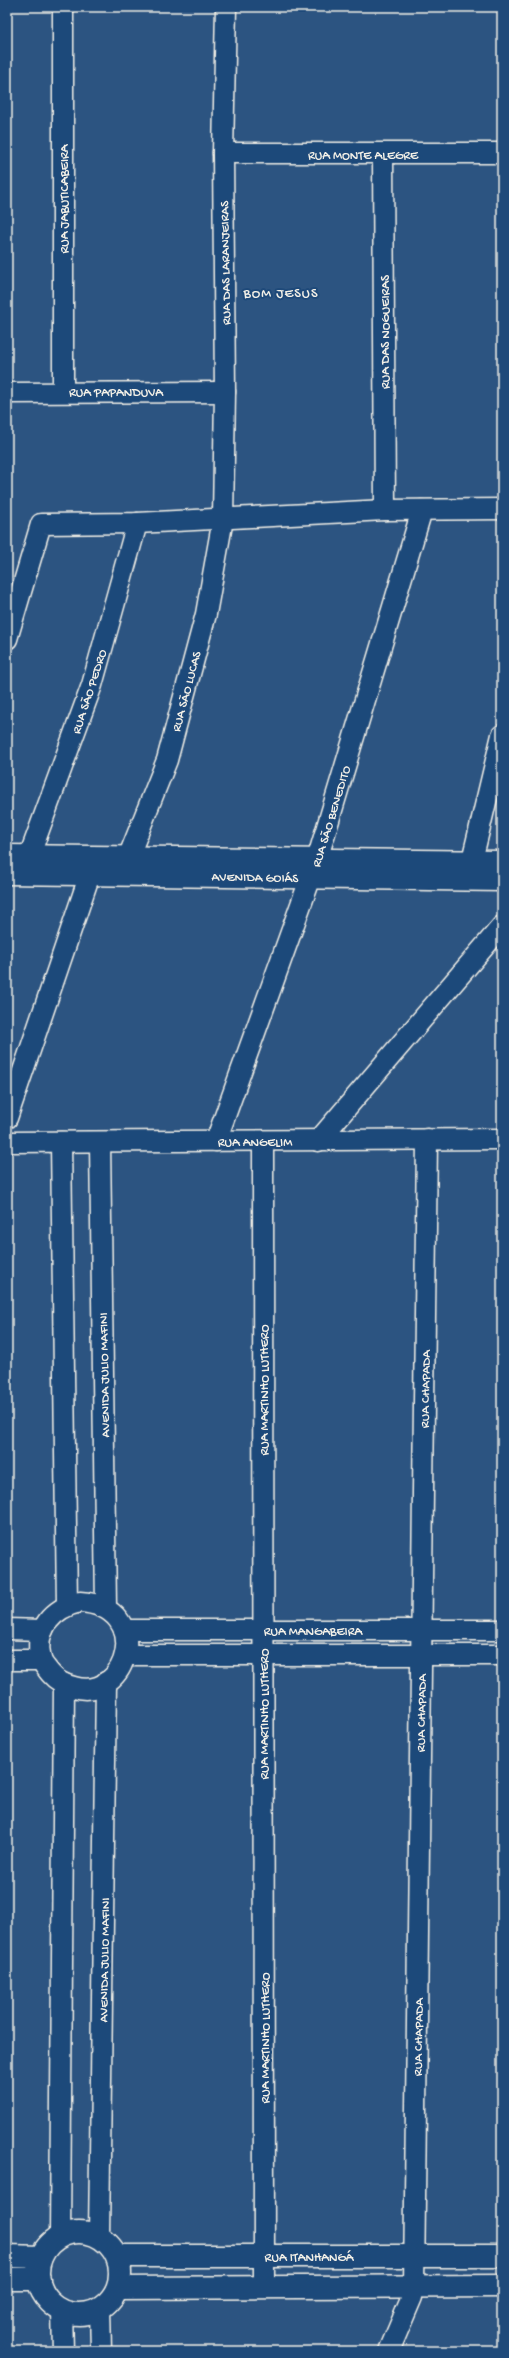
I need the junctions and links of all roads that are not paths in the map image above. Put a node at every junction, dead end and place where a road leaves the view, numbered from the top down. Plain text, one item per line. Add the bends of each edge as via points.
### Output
1 (63, 7) edge
2 (226, 7) edge
3 (223, 153) junction
4 (502, 153) edge
5 (383, 154) junction
6 (63, 391) junction
7 (226, 392) junction
8 (7, 393) edge
9 (502, 509) edge
10 (385, 510) junction
11 (422, 510) junction
12 (223, 519) junction
13 (136, 523) junction
14 (7, 639) edge
15 (502, 735) edge
16 (7, 856) edge
17 (29, 857) junction
18 (128, 858) junction
19 (502, 862) edge
20 (314, 868) junction
21 (469, 870) junction
22 (7, 873) edge
23 (90, 874) junction
24 (502, 880) edge
25 (502, 926) edge
26 (7, 1118) edge
27 (427, 1139) junction
28 (502, 1139) edge
29 (216, 1141) junction
30 (318, 1141) junction
31 (7, 1142) edge
32 (61, 1142) junction
33 (100, 1142) junction
34 (263, 1142) junction
35 (67, 1605) junction
36 (106, 1608) junction
37 (7, 1629) edge
38 (42, 1630) junction
39 (124, 1630) junction
40 (263, 1630) junction
41 (421, 1630) junction
42 (502, 1630) edge
43 (126, 1655) junction
44 (502, 1655) edge
45 (263, 1656) junction
46 (421, 1656) junction
47 (7, 1660) edge
48 (41, 1660) junction
49 (106, 1682) junction
50 (64, 1684) junction
51 (60, 2237) junction
52 (99, 2237) junction
53 (7, 2256) edge
54 (117, 2256) junction
55 (264, 2256) junction
56 (415, 2256) junction
57 (502, 2256) edge
58 (41, 2257) junction
59 (7, 2279) edge
60 (39, 2279) junction
61 (414, 2286) junction
62 (502, 2286) edge
63 (264, 2287) junction
64 (118, 2288) junction
65 (100, 2309) junction
66 (62, 2311) junction
67 (63, 2351) edge
68 (101, 2351) edge
69 (389, 2351) edge

1 - 6 street, RUA JABUTICABEIRA
2 - 3 street, RUA DAS LARANJEIRAS
3 - 5 street, RUA MONTE ALEGRE
3 - 7 street, RUA DAS LARANJEIRAS
4 - 5 street, RUA MONTE ALEGRE
5 - 10 street, RUA DAS NOGUEIRAS
6 - 7 street, RUA PAPANDUVA
6 - 8 street, RUA PAPANDUVA
7 - 12 street, RUA DAS LARANJEIRAS
9 - 11 street
10 - 11 street
10 - 12 street
11 - 20 street, RUA SÃO BENEDITO
12 - 13 street
12 - 18 street, RUA SÃO LUCAS via 206,614 167,760
13 - 14 street via 41,524
13 - 17 street, RUA SÃO PEDRO via 92,685
15 - 21 street
16 - 17 street, AVENIDA GOIÁS
17 - 18 street, AVENIDA GOIÁS
18 - 20 street, AVENIDA GOIÁS
19 - 21 street, AVENIDA GOIÁS
20 - 21 street, AVENIDA GOIÁS
20 - 23 street, AVENIDA GOIÁS
20 - 29 street, RUA SÃO BENEDITO
21 - 24 street, AVENIDA GOIÁS
22 - 23 street, AVENIDA GOIÁS
23 - 26 street
25 - 30 street
27 - 28 street, RUA ANGELIM
27 - 30 street, RUA ANGELIM
27 - 41 street, RUA CHAPADA
29 - 33 street, RUA ANGELIM
29 - 34 street, RUA ANGELIM
30 - 34 street, RUA ANGELIM
31 - 32 street, RUA ANGELIM
32 - 33 street, RUA ANGELIM
32 - 35 street
33 - 36 street, AVENIDA JULIO MAFINI
34 - 40 street, RUA MARTINHO LUTHERO
35 - 36 street via 93,1603
35 - 38 street via 52,1615
36 - 39 street via 117,1617
37 - 38 street
38 - 48 street
39 - 40 street, RUA MANGABEIRA
39 - 43 street
40 - 41 street, RUA MANGABEIRA
40 - 45 street, RUA MARTINHO LUTHERO
41 - 42 street, RUA MANGABEIRA
41 - 46 street, RUA CHAPADA
43 - 45 street, RUA MANGABEIRA
43 - 49 street via 115,1675
44 - 46 street, RUA MANGABEIRA
45 - 46 street, RUA MANGABEIRA
45 - 55 street, RUA MARTINHO LUTHERO
46 - 56 street, RUA CHAPADA
47 - 48 street
48 - 50 street via 53,1677
49 - 50 street via 92,1688
49 - 52 street, AVENIDA JULIO MAFINI
50 - 51 street
51 - 52 street via 73,2232
51 - 58 street via 49,2245
52 - 54 street via 110,2245
53 - 58 street
54 - 55 street, RUA ITANHANGÁ
54 - 64 street via 120,2266
55 - 56 street, RUA ITANHANGÁ
55 - 63 street, RUA MARTINHO LUTHERO
56 - 57 street, RUA ITANHANGÁ
56 - 61 street, RUA CHAPADA
58 - 60 street
59 - 60 street
60 - 66 street via 45,2295
61 - 62 street
61 - 63 street
61 - 69 street, RUA CHAPADA via 410,2302
63 - 64 street
64 - 65 street via 114,2296
65 - 66 street via 81,2314
65 - 68 street
66 - 67 street

